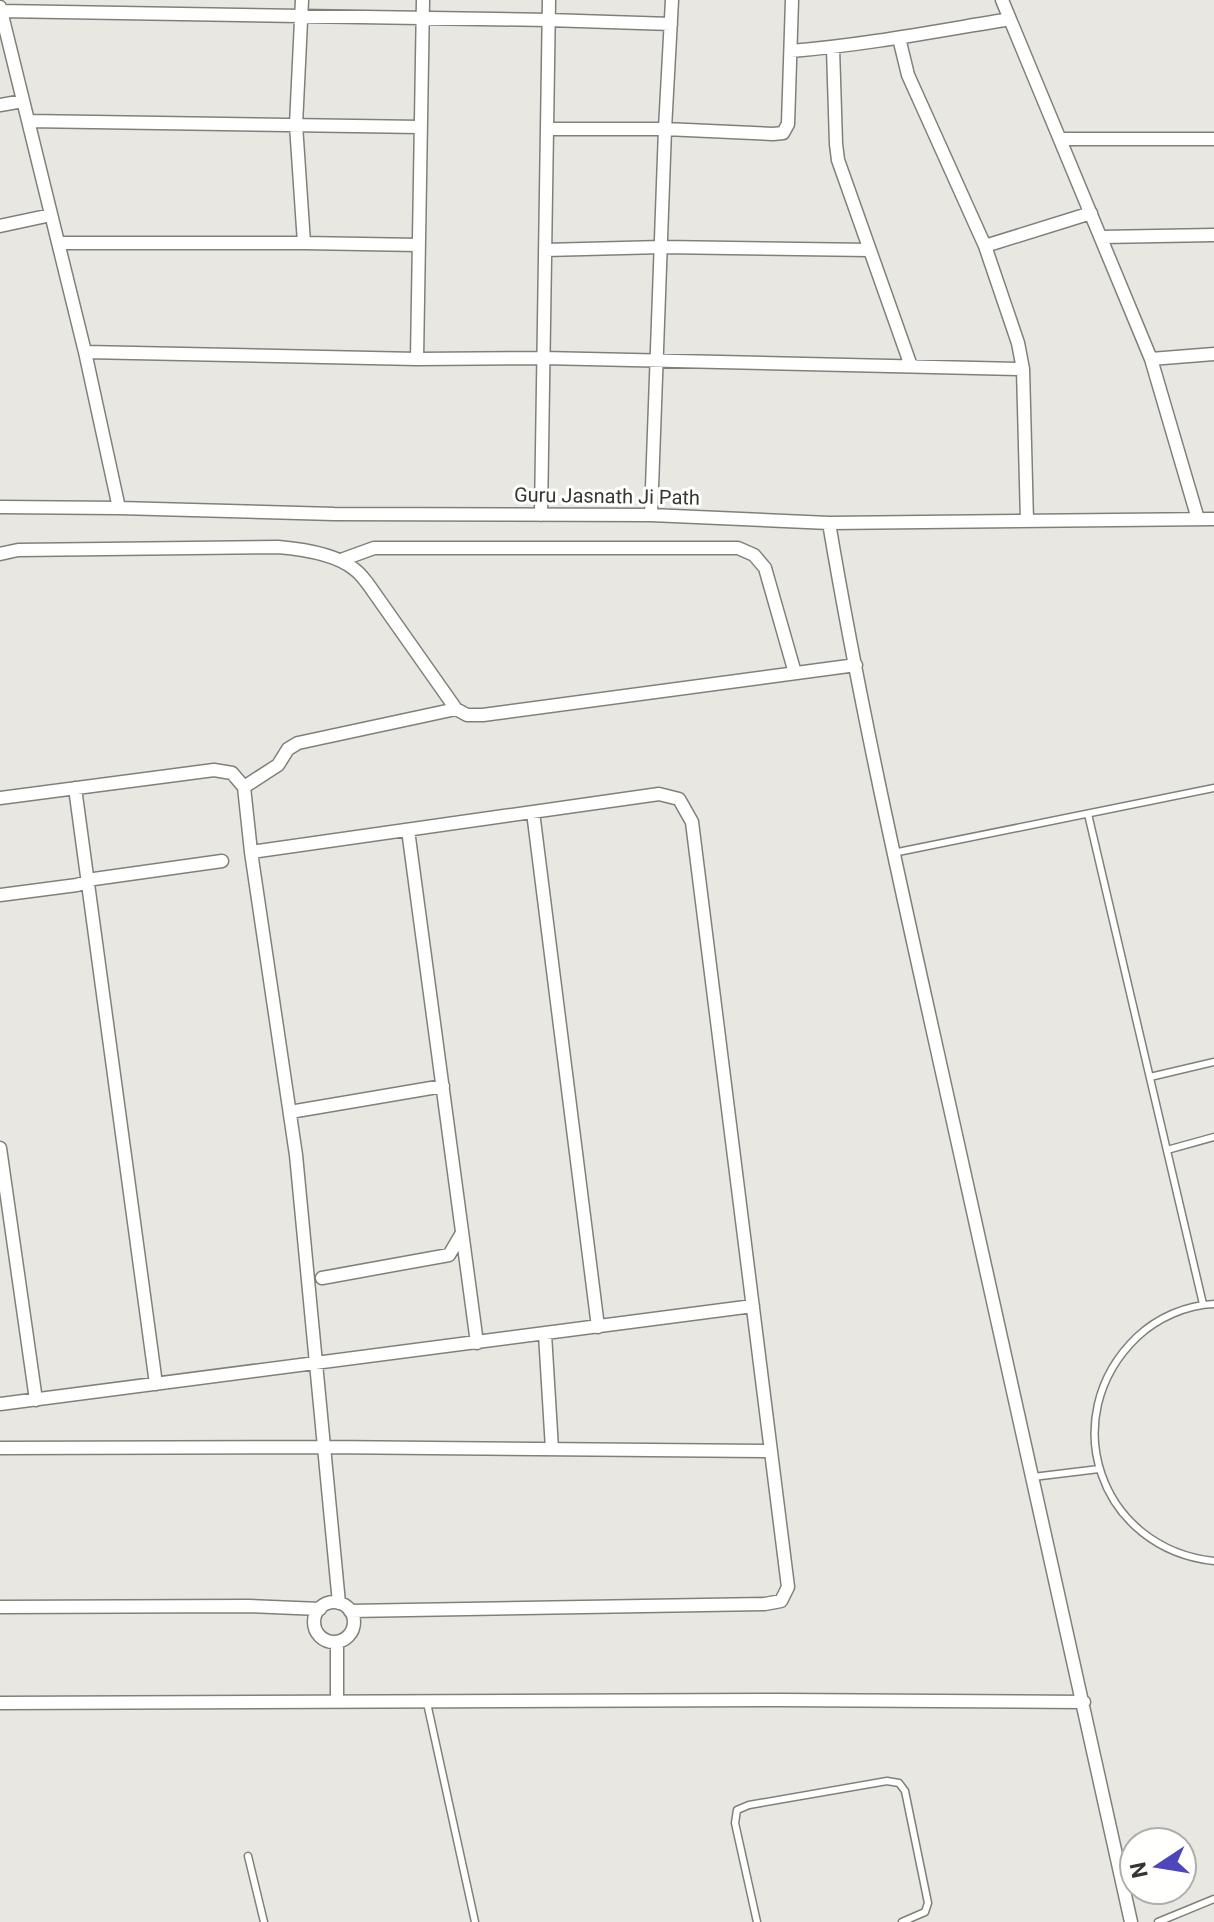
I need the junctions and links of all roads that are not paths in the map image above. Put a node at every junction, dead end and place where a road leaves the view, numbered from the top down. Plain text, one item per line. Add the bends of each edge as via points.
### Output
1 (205, 0) edge
2 (302, 0) edge
3 (423, 0) edge
4 (549, 0) edge
5 (672, 0) edge
6 (792, 0) edge
7 (1002, 0) edge
8 (100, 6) edge
9 (0, 9) edge
10 (204, 14) junction
11 (301, 16) junction
12 (423, 18) junction
13 (1010, 19) junction
14 (548, 20) junction
15 (671, 24) junction
16 (899, 38) junction
17 (833, 48) junction
18 (791, 51) junction
19 (23, 101) junction
20 (0, 105) edge
21 (28, 121) junction
22 (296, 125) junction
23 (421, 127) junction
24 (547, 129) junction
25 (665, 129) junction
26 (1060, 139) junction
27 (1214, 139) edge
28 (1091, 213) junction
29 (51, 215) junction
30 (0, 226) edge
31 (1214, 235) edge
32 (1101, 237) junction
33 (58, 243) junction
34 (304, 243) junction
35 (419, 245) junction
36 (985, 246) junction
37 (662, 247) junction
38 (545, 250) junction
39 (870, 250) junction
40 (85, 352) junction
41 (1214, 354) edge
42 (543, 358) junction
43 (417, 359) junction
44 (1151, 359) junction
45 (657, 362) junction
46 (911, 366) junction
47 (1023, 369) junction
48 (0, 507) edge
49 (119, 508) junction
50 (541, 515) junction
51 (651, 515) junction
52 (1198, 519) junction
53 (1214, 519) edge
54 (1027, 521) junction
55 (829, 523) junction
56 (0, 554) edge
57 (341, 560) junction
58 (856, 665) junction
59 (795, 673) junction
60 (456, 709) junction
61 (244, 787) junction
62 (75, 788) junction
63 (1214, 788) edge
64 (0, 798) edge
65 (533, 812) junction
66 (1088, 814) junction
67 (408, 830) junction
68 (251, 852) junction
69 (893, 853) junction
70 (222, 861) dead end
71 (88, 881) junction
72 (0, 895) edge
73 (1214, 1062) edge
74 (1150, 1077) junction
75 (443, 1086) junction
76 (290, 1112) junction
77 (1214, 1137) edge
78 (0, 1148) edge
79 (1167, 1150) junction
80 (462, 1233) junction
81 (322, 1278) dead end
82 (1203, 1304) junction
83 (1214, 1304) edge
84 (753, 1306) junction
85 (598, 1327) junction
86 (545, 1334) junction
87 (477, 1343) junction
88 (317, 1364) junction
89 (156, 1384) junction
90 (36, 1400) junction
91 (0, 1404) edge
92 (324, 1447) junction
93 (0, 1448) edge
94 (552, 1449) junction
95 (771, 1451) junction
96 (1099, 1469) junction
97 (1033, 1477) junction
98 (1214, 1561) edge
99 (0, 1607) edge
100 (344, 1607) junction
101 (320, 1609) junction
102 (337, 1642) junction
103 (426, 1700) junction
104 (337, 1701) junction
105 (1084, 1702) junction
106 (0, 1703) edge
107 (248, 1856) dead end
108 (1214, 1899) edge
109 (264, 1922) edge
110 (475, 1922) edge
111 (757, 1922) edge
112 (902, 1922) edge
113 (1131, 1922) edge
114 (1158, 1922) edge

1 - 10 street
2 - 11 street
3 - 12 street
4 - 14 street
5 - 15 street
6 - 18 street
7 - 13 street
8 - 9 street
8 - 10 street
9 - 19 street
10 - 11 street
11 - 12 street
11 - 22 street
12 - 14 street
12 - 23 street
13 - 16 street
13 - 26 street
14 - 15 street
14 - 24 street
15 - 25 street
16 - 17 street
16 - 36 street via 908,75
17 - 18 street
17 - 39 street via 838,160
18 - 25 street via 788,124 783,133
19 - 20 street
19 - 21 street
21 - 22 street
21 - 29 street
22 - 23 street
22 - 34 street
23 - 35 street
24 - 25 street
24 - 38 street
25 - 37 street
26 - 27 street
26 - 28 street
28 - 32 street
28 - 36 street
29 - 30 street
29 - 33 street
31 - 32 street
32 - 44 street
33 - 34 street
33 - 40 street
34 - 35 street
35 - 43 street
36 - 47 street
37 - 38 street
37 - 39 street
37 - 45 street
38 - 42 street
39 - 46 street
40 - 43 street
40 - 49 street
41 - 44 street
42 - 43 street
42 - 45 street
42 - 50 street
44 - 52 street
45 - 46 street
45 - 51 street
46 - 47 street
47 - 54 street
48 - 49 street, Guru Jasnath Ji Path
49 - 50 street, Guru Jasnath Ji Path
50 - 51 street, Guru Jasnath Ji Path
51 - 55 street, Guru Jasnath Ji Path
52 - 53 street, Guru Jasnath Ji Path
52 - 54 street, Guru Jasnath Ji Path
54 - 55 street, Guru Jasnath Ji Path
55 - 58 street
56 - 57 street via 278,547
57 - 59 street via 374,548 738,548 765,568
57 - 60 street via 368,584
58 - 59 street
58 - 69 street
59 - 60 street via 483,715
60 - 61 street via 298,743 278,765
61 - 62 street via 232,773 214,770
61 - 68 street
62 - 64 street
62 - 71 street
63 - 66 lane
65 - 67 street
65 - 84 street via 659,794 679,799 692,822
65 - 85 street
66 - 69 lane
66 - 74 lane
67 - 68 street
67 - 75 street
68 - 76 street
69 - 97 street
70 - 71 street
71 - 72 street
71 - 89 street
73 - 74 lane
74 - 79 lane
75 - 76 street
75 - 80 street
76 - 88 street
77 - 79 lane
78 - 90 street
79 - 82 lane
80 - 81 street via 449,1255
80 - 87 street
82 - 83 lane
82 - 96 lane via 1146,1329 1107,1376 1094,1437
84 - 85 street
84 - 95 street
85 - 86 street
86 - 87 street
86 - 94 street
87 - 88 street
88 - 89 street
88 - 92 street
89 - 90 street
90 - 91 street
92 - 93 street
92 - 94 street
92 - 100 street
94 - 95 street
95 - 100 street via 788,1587 781,1601
96 - 97 lane
96 - 98 lane via 1130,1522 1159,1545
97 - 105 street
99 - 101 street
100 - 101 street
100 - 102 street via 354,1623
101 - 102 street via 317,1631 325,1640
102 - 104 street
103 - 104 street
103 - 105 street
103 - 110 lane
104 - 106 street
105 - 113 street
107 - 109 lane
108 - 114 lane
111 - 112 lane via 735,1823 737,1810 887,1781 899,1783 905,1791 928,1903 925,1912

